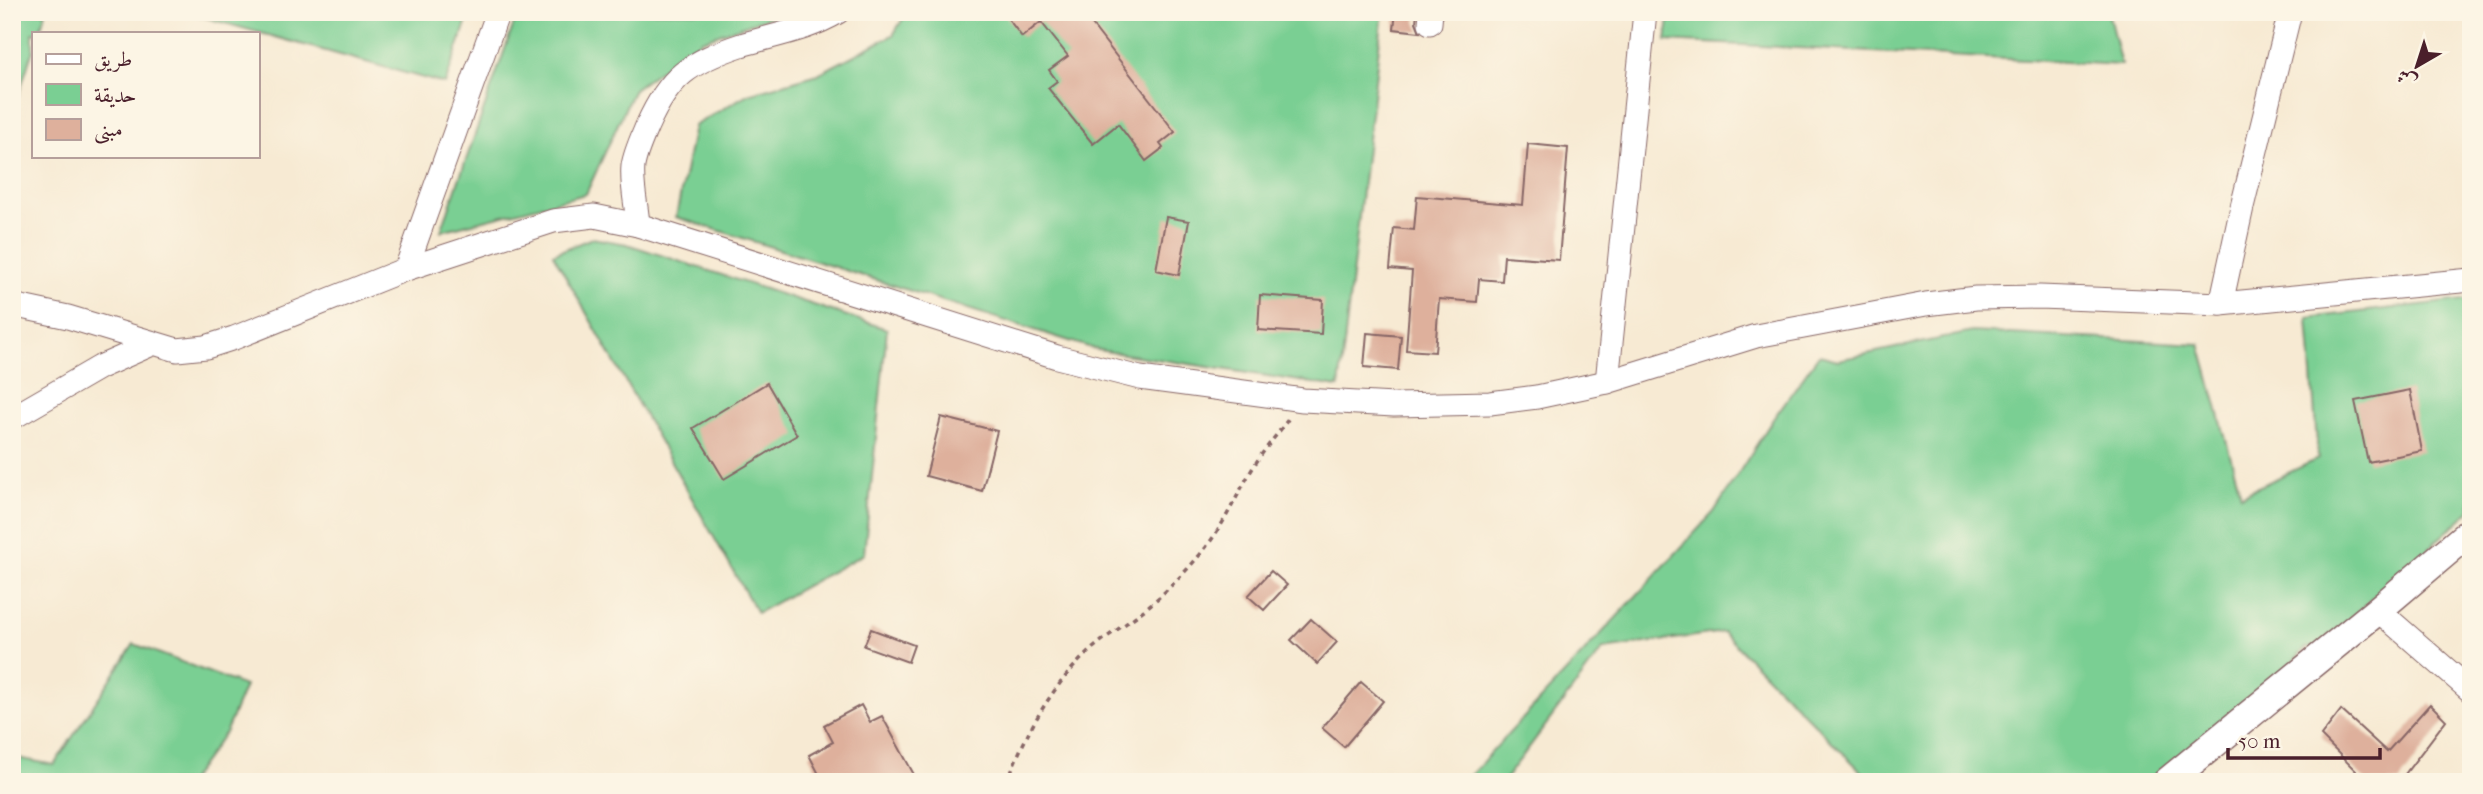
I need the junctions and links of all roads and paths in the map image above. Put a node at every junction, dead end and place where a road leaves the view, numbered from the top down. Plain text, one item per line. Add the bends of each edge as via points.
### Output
1 (498, 12) edge
2 (838, 12) edge
3 (1645, 12) edge
4 (2290, 12) edge
5 (638, 225) junction
6 (406, 269) junction
7 (2471, 280) edge
8 (2221, 304) junction
9 (12, 305) edge
10 (152, 344) junction
11 (1607, 382) junction
12 (1303, 400) junction
13 (12, 418) edge
14 (2471, 531) edge
15 (2378, 610) junction
16 (2471, 691) edge
17 (1007, 782) edge
18 (2167, 782) edge

1 - 6 street
2 - 5 street via 818,24 701,61 676,77 658,100 633,167
3 - 11 street
4 - 8 street
5 - 6 street via 594,216 553,221
5 - 12 street via 1057,357 1140,377
6 - 10 street via 206,347 177,350
7 - 8 street
8 - 11 street via 2040,297 1951,301 1756,337
9 - 10 street
10 - 13 street via 100,367
11 - 12 street via 1490,403 1394,405
12 - 17 path via 1256,463 1233,509 1199,555 1139,614 1069,671 1041,710
14 - 15 street
15 - 16 street
15 - 18 street

